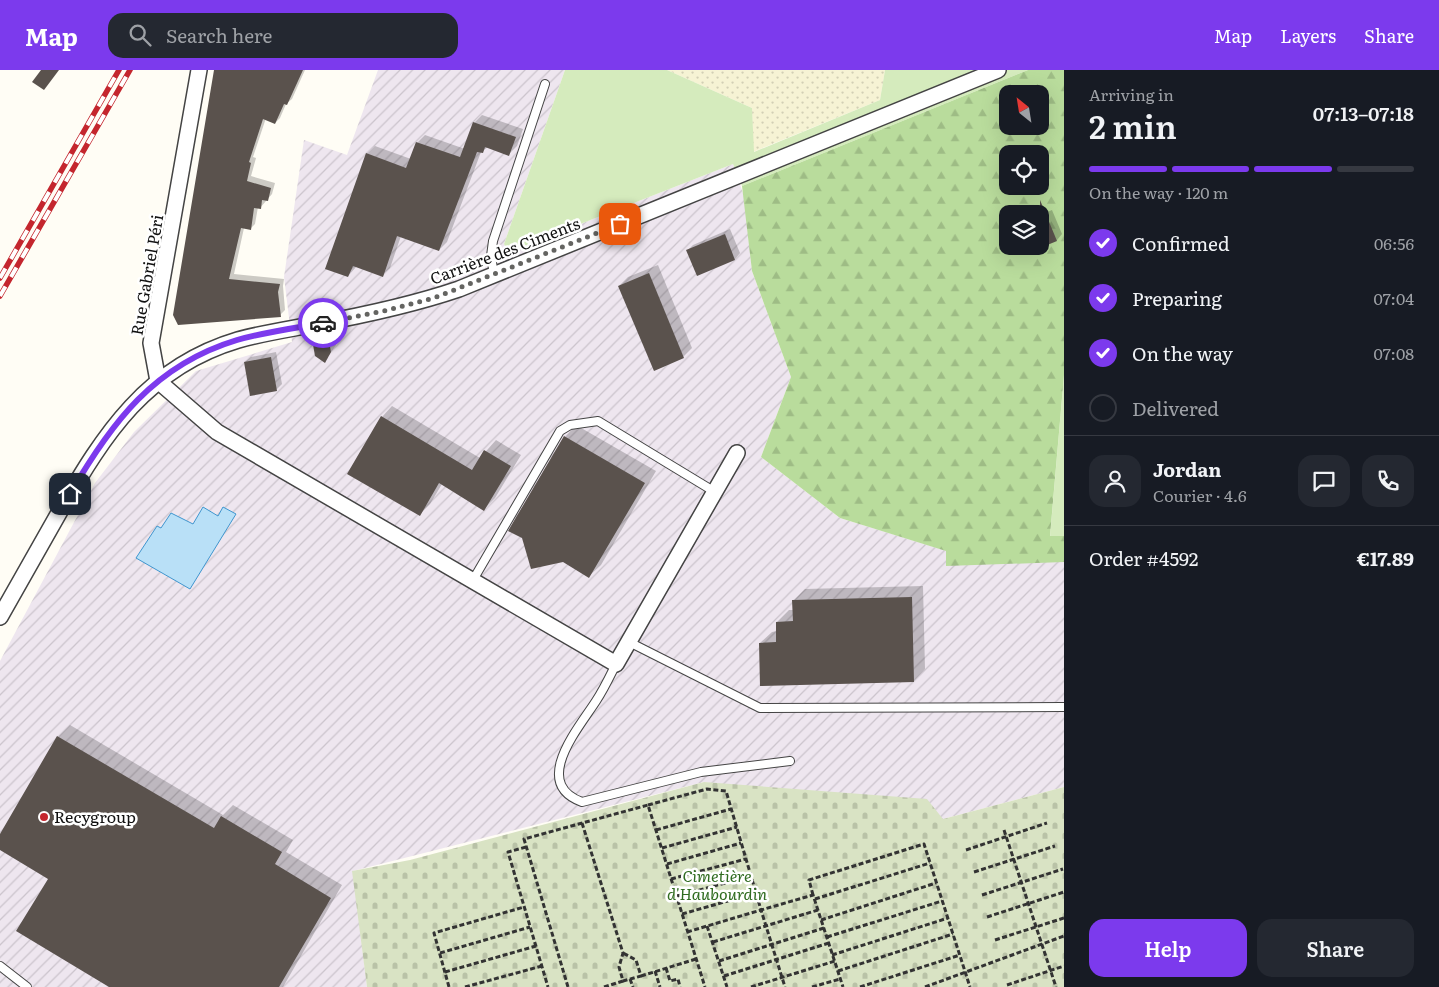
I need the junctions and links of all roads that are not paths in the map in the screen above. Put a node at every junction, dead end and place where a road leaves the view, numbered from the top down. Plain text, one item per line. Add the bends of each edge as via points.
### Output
1 (200, 70) edge
2 (998, 70) edge
3 (545, 84) dead end
4 (494, 276) junction
5 (158, 381) junction
6 (737, 453) dead end
7 (715, 492) junction
8 (473, 580) junction
9 (0, 617) edge
10 (629, 642) junction
11 (616, 664) junction
12 (1064, 707) edge
13 (790, 761) dead end
14 (0, 966) edge
15 (27, 987) edge

1 - 5 street, Rue Gabriel Péri via 151,343
2 - 4 street, Carrière des Ciments
3 - 4 lane via 493,241
4 - 5 street, Carrière des Ciments via 417,303 238,340 190,360
5 - 8 street via 218,432
5 - 9 street via 129,408 99,447
6 - 7 street
7 - 8 lane via 598,421 570,425 560,432
7 - 10 street
8 - 11 street
10 - 11 street
10 - 12 lane via 760,708
11 - 13 lane via 563,753 559,781 569,797 582,802 700,772
14 - 15 lane

